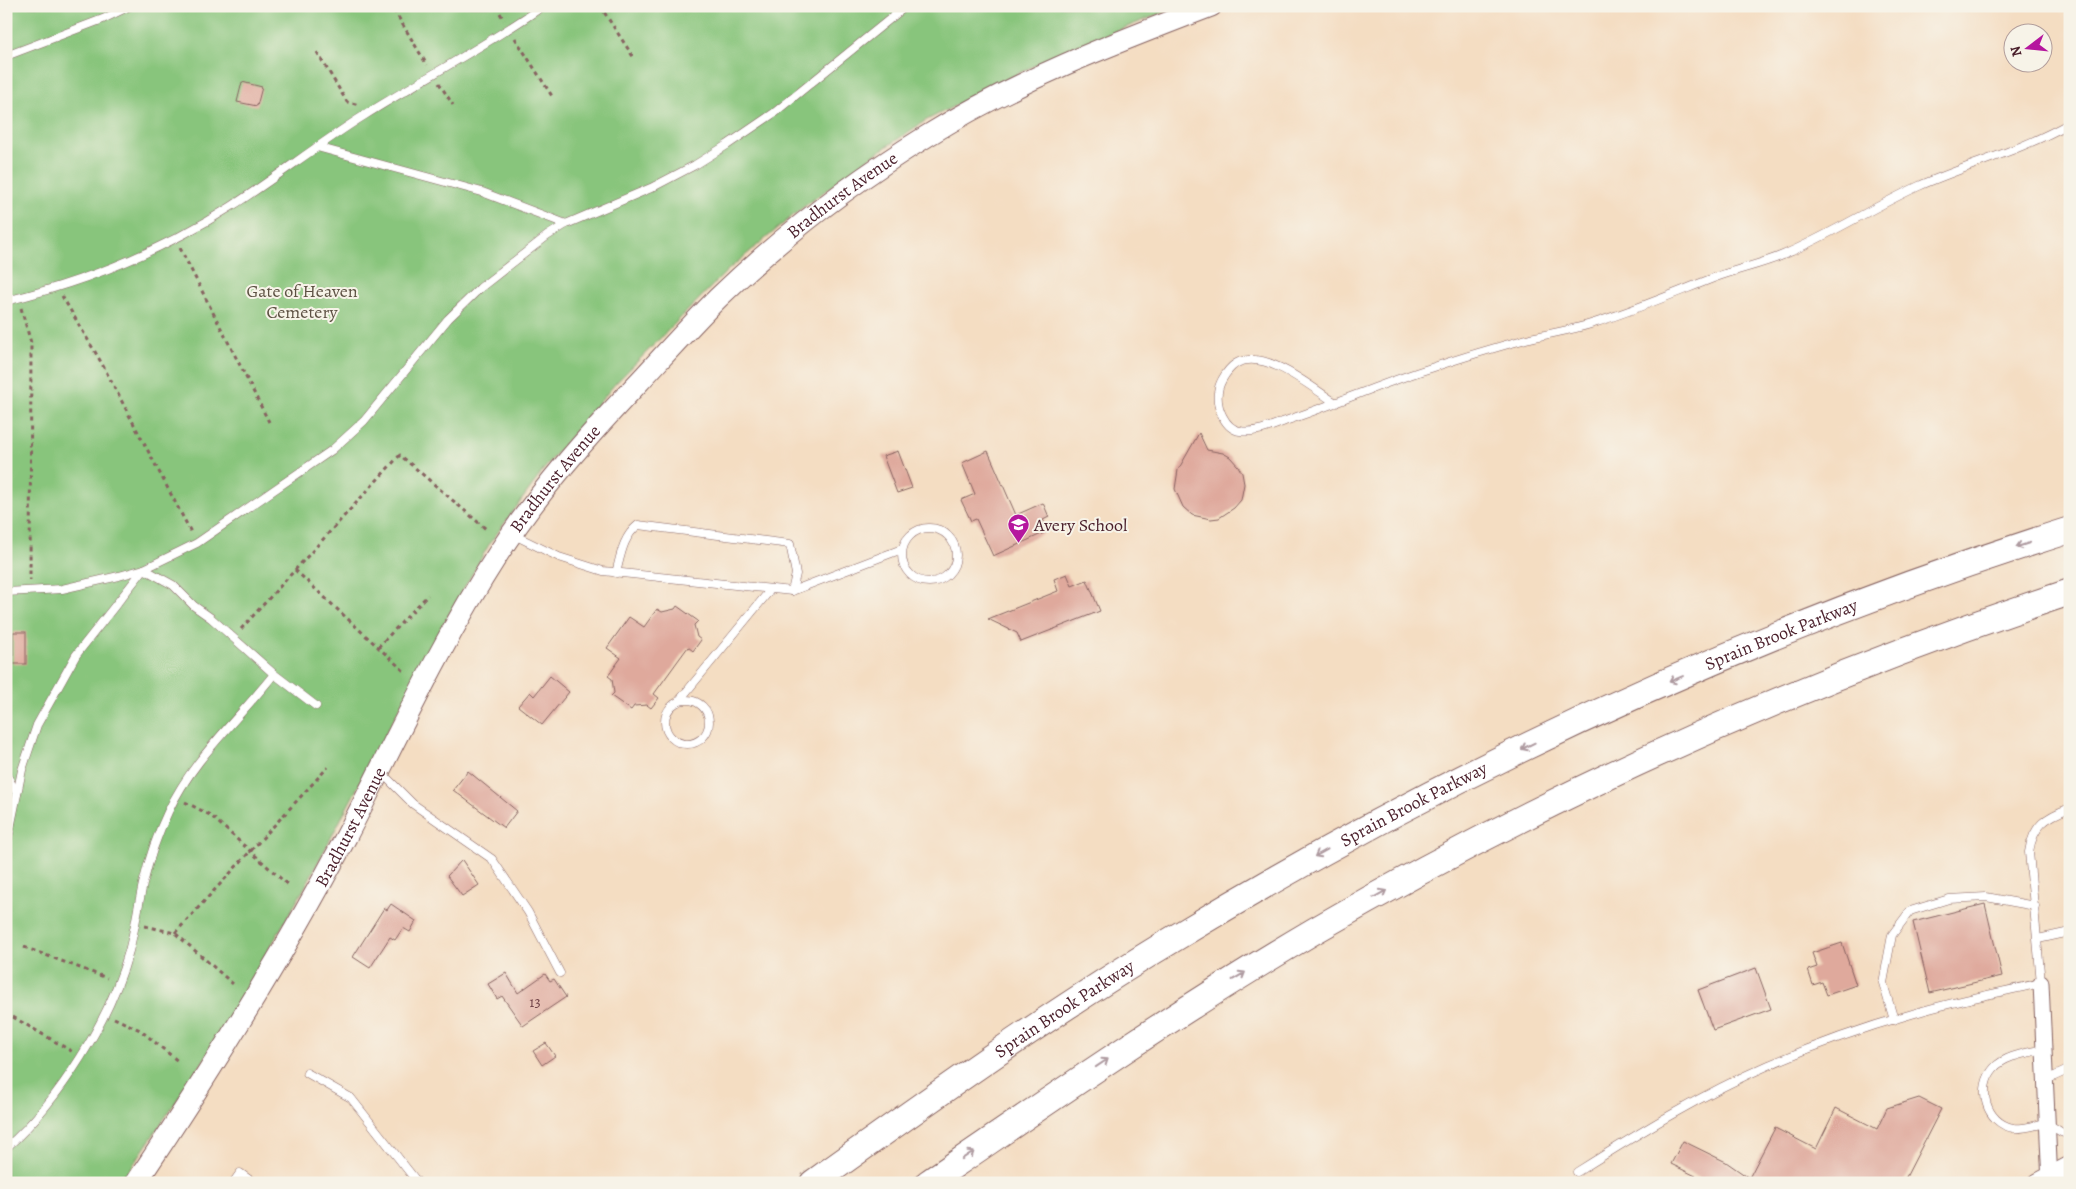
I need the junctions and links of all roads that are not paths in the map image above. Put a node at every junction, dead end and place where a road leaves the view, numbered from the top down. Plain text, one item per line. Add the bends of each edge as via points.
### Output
1 (130, 6) edge
2 (542, 6) edge
3 (906, 6) edge
4 (1211, 6) edge
5 (6, 56) edge
6 (2070, 123) edge
7 (317, 147) junction
8 (566, 224) junction
9 (6, 301) edge
10 (1336, 403) junction
11 (2070, 530) edge
12 (512, 534) junction
13 (902, 549) junction
14 (144, 569) junction
15 (616, 573) junction
16 (771, 589) junction
17 (792, 591) junction
18 (6, 592) edge
19 (2070, 592) edge
20 (274, 674) junction
21 (678, 702) junction
22 (316, 706) dead end
23 (380, 771) junction
24 (6, 774) edge
25 (17, 794) junction
26 (2070, 808) edge
27 (6, 848) edge
28 (2035, 906) junction
29 (2070, 932) edge
30 (2038, 939) junction
31 (560, 973) dead end
32 (2041, 982) junction
33 (1894, 1020) junction
34 (2044, 1049) junction
35 (2070, 1069) edge
36 (307, 1073) dead end
37 (2046, 1080) junction
38 (2047, 1123) junction
39 (2070, 1135) edge
40 (6, 1148) edge
41 (2070, 1166) edge
42 (1577, 1172) dead end
43 (2046, 1181) edge
44 (136, 1183) edge
45 (234, 1183) edge
46 (254, 1183) edge
47 (418, 1183) edge
48 (813, 1183) edge
49 (928, 1183) edge

1 - 5 lane
2 - 7 lane
3 - 8 lane via 774,113 727,145 650,188
4 - 12 main road, Bradhurst Avenue via 1063,65 986,102 927,136 853,186 789,236 714,302 578,448
6 - 10 lane via 2040,140 1942,176 1896,197 1782,256 1718,276 1592,324 1529,338 1430,368
7 - 8 lane via 482,192
7 - 9 lane via 230,207 139,256
8 - 14 lane via 480,288 448,319 364,421 332,450 197,543
10 - 10 lane via 1258,430 1240,431 1228,426 1221,413 1217,393 1224,377 1238,362 1256,359 1277,365
11 -> 48 highway, Sprain Brook Parkway via 1925,579 1751,646 1557,732 1395,813 1266,884 1087,993 976,1066
12 - 15 lane via 559,557
12 - 23 main road, Bradhurst Avenue via 464,610
13 - 13 lane via 911,534 927,528 935,529 950,538 956,554 955,563 944,578 935,582 917,580 904,567
13 - 17 lane
14 - 18 lane via 62,589
14 - 20 lane via 173,585
14 - 25 lane via 76,655 37,725
15 - 16 lane
15 - 17 lane via 624,542 638,525 790,544 796,574
16 - 17 lane
16 - 21 lane
49 -> 19 highway via 1212,992 1367,901 1526,816 1797,692
20 - 22 lane
20 - 40 lane via 197,766 175,798 151,857 129,951 104,1014 69,1075 36,1119
21 - 21 lane via 668,712 668,732 678,742 698,741 708,730 705,709 693,701
23 - 31 lane via 412,804 492,860 528,912
23 - 44 main road, Bradhurst Avenue via 276,961
24 - 25 lane
25 - 27 lane
26 - 28 lane via 2051,817 2033,832 2029,852
28 - 30 lane
28 - 33 lane via 1986,897 1949,899 1910,911 1892,935 1883,983
29 - 30 lane
30 - 32 lane
32 - 33 lane
32 - 34 street
33 - 42 lane via 1768,1066 1703,1097
34 - 37 street
34 - 38 lane via 2013,1056 1994,1068 1984,1098 1993,1118 2014,1129
35 - 37 lane
36 - 47 lane via 351,1098
37 - 38 street
38 - 39 lane
38 - 43 street
41 - 43 street
45 - 46 lane via 240,1173

